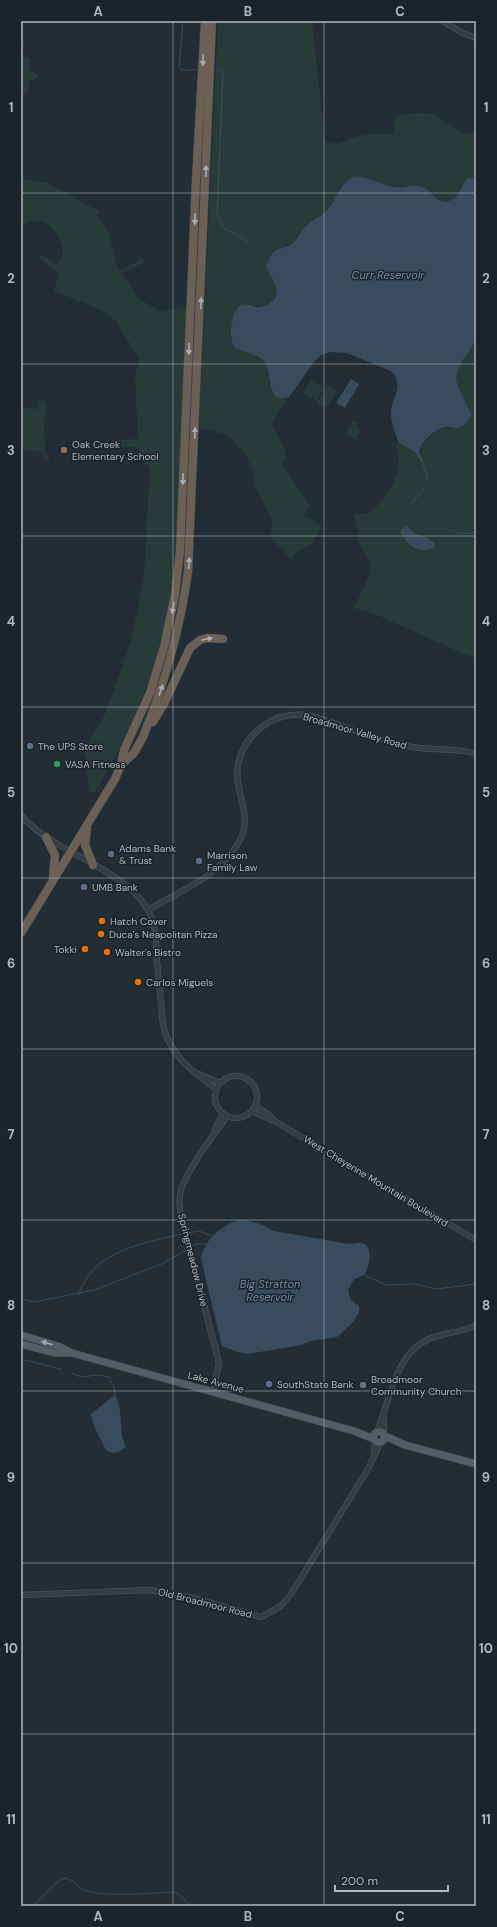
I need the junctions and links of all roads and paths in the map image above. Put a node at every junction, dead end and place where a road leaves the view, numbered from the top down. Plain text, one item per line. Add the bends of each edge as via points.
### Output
1 (205, 21) edge
2 (212, 21) edge
3 (443, 21) edge
4 (476, 38) edge
5 (223, 639) dead end
6 (142, 739) junction
7 (476, 754) edge
8 (121, 765) junction
9 (21, 815) edge
10 (87, 824) junction
11 (46, 837) junction
12 (70, 852) junction
13 (93, 865) junction
14 (53, 880) junction
15 (148, 910) junction
16 (21, 934) edge
17 (194, 1072) junction
18 (220, 1083) junction
19 (216, 1089) junction
20 (255, 1105) junction
21 (252, 1111) junction
22 (225, 1115) junction
23 (276, 1122) junction
24 (476, 1240) edge
25 (476, 1326) edge
26 (21, 1335) edge
27 (21, 1344) edge
28 (72, 1353) junction
29 (213, 1392) junction
30 (379, 1437) junction
31 (476, 1464) edge
32 (21, 1595) edge

1 -> 8 highway via 179,570 170,626 162,655 150,693 124,750
6 -> 2 highway via 174,650 188,572
3 - 4 street
6 -> 5 highway via 164,704 190,648 207,638
6 - 8 highway via 134,753
7 - 15 street, Broadmoor Valley Road via 399,745 308,715 294,714 275,718 254,733 241,752 237,778 245,822 236,846 220,865 206,876
8 - 10 highway
9 - 11 street
10 - 12 highway
10 - 13 highway via 85,846
11 - 12 street
11 - 14 highway via 55,855
12 - 13 street
12 - 14 highway
13 - 15 street via 131,889
14 - 16 highway
15 - 17 street via 156,936 164,1033 174,1052
17 - 18 street
17 - 19 street
18 - 19 street
18 - 20 street via 230,1077 246,1079 255,1090
19 - 22 street via 216,1103
20 - 21 street
20 - 23 street, West Cheyenne Mountain Boulevard
21 - 22 street via 239,1118
21 - 23 street, West Cheyenne Mountain Boulevard
22 - 29 street, Springmeadow Drive via 182,1189 180,1206 219,1363
23 - 24 street, West Cheyenne Mountain Boulevard
25 - 30 street, Old Broadmoor Road via 434,1337 414,1349 399,1370
28 -> 26 main road, Lake Avenue
27 - 28 main road, Lake Avenue via 55,1353
28 - 29 main road, Lake Avenue
29 - 30 main road, Lake Avenue
30 - 31 main road, Lake Avenue
30 - 32 street, Old Broadmoor Road via 368,1469 293,1591 281,1606 261,1617 185,1596 149,1590

